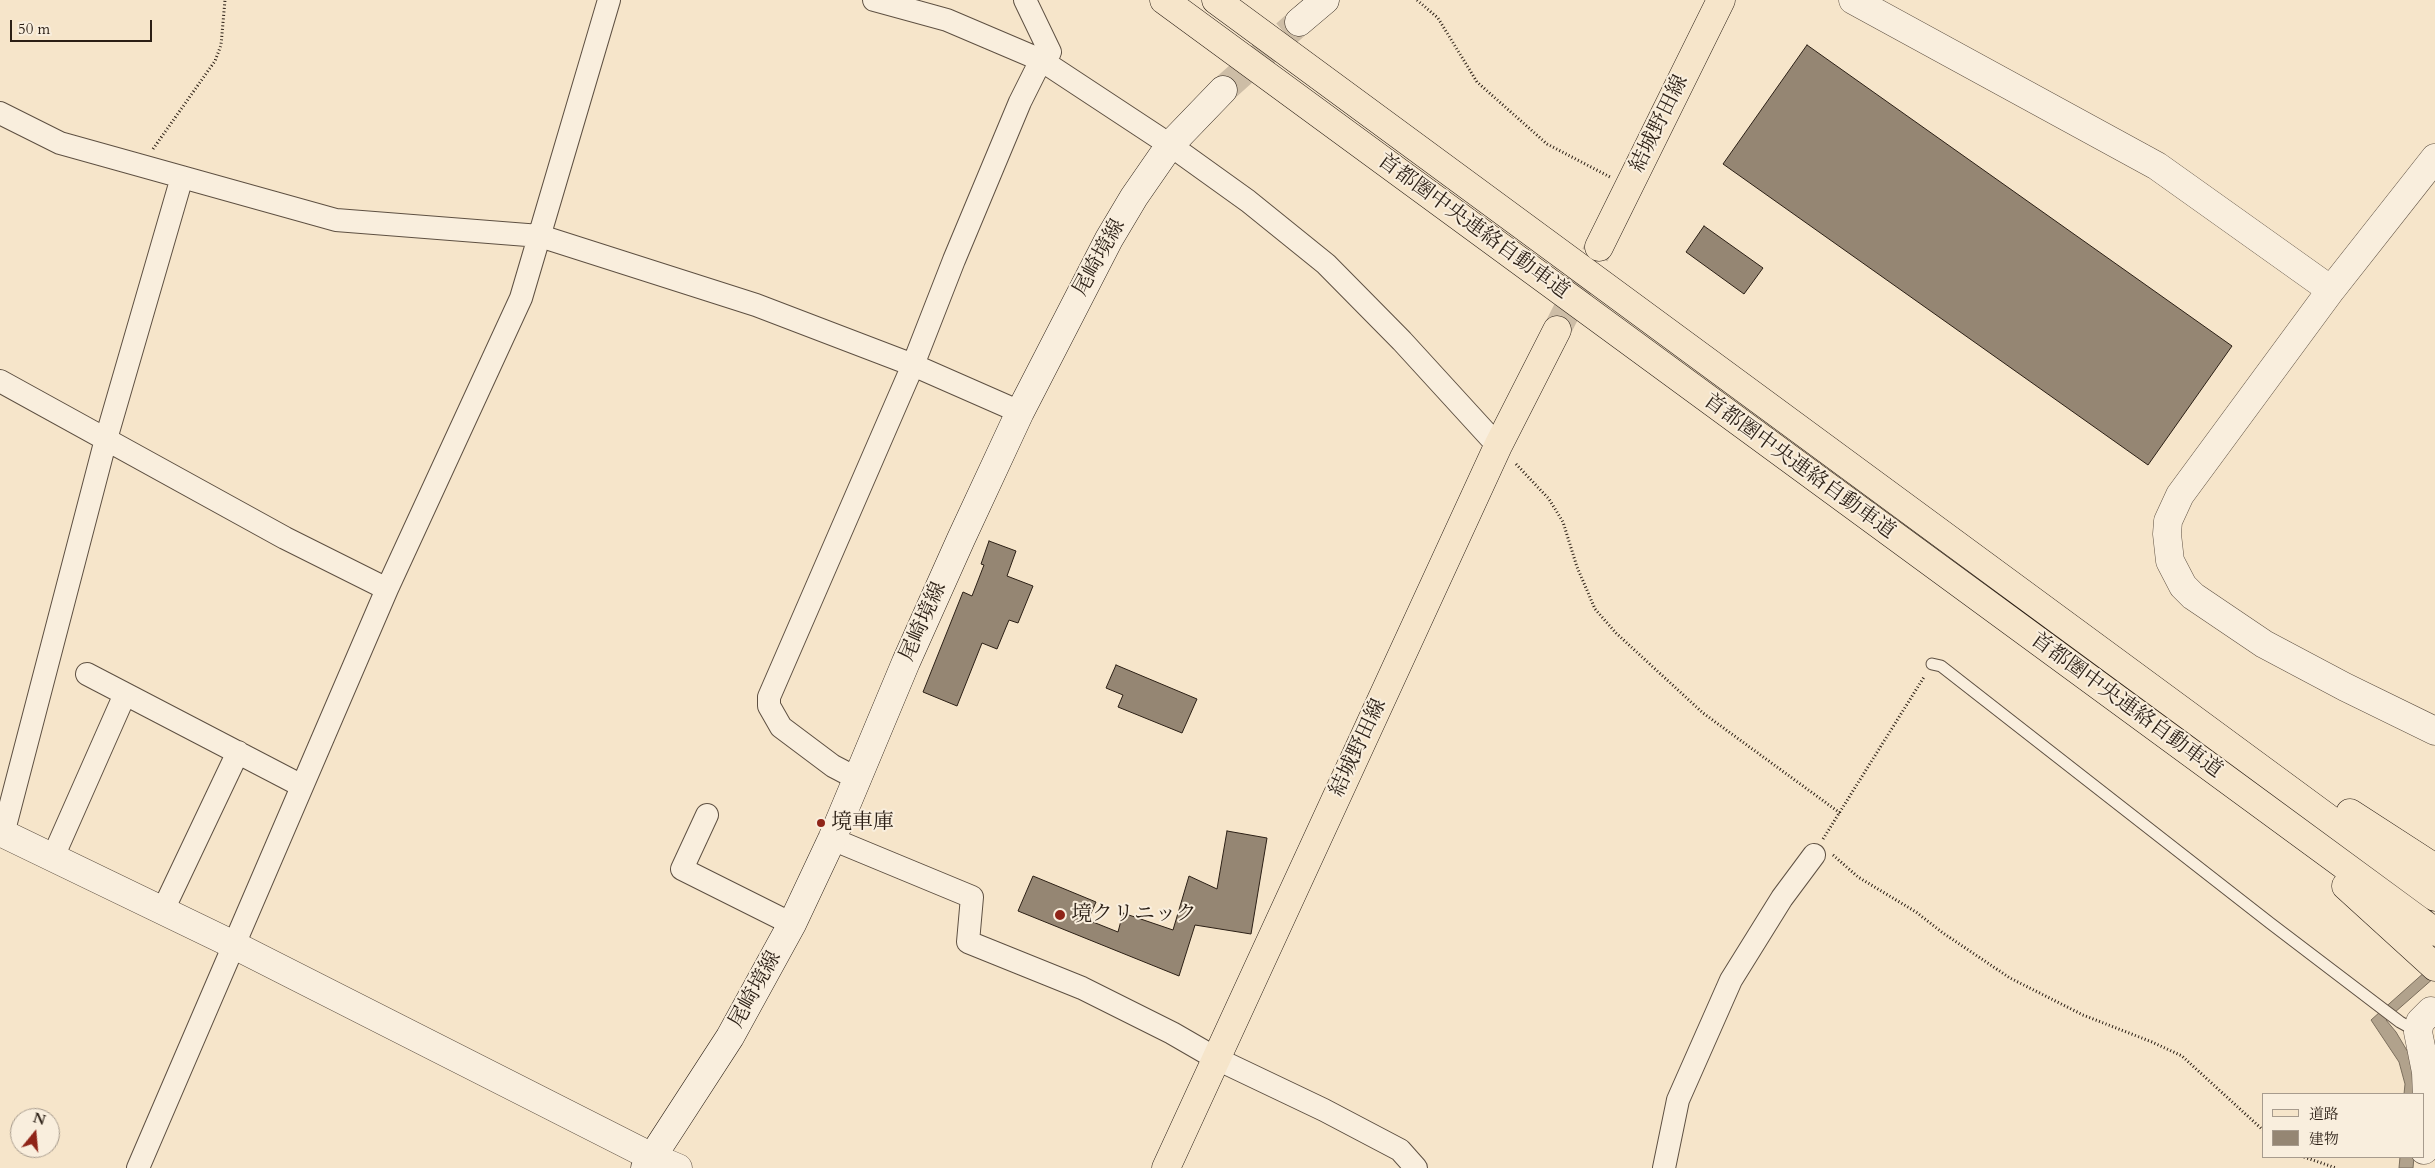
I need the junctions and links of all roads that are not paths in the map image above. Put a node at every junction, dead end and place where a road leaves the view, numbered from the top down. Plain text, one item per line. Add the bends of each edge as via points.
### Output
1 (609, 0) edge
2 (874, 0) edge
3 (1024, 0) edge
4 (1164, 0) edge
5 (1216, 0) edge
6 (1325, 0) edge
7 (1721, 0) edge
8 (1852, 0) edge
9 (1299, 22) tunnel mouth
10 (1042, 60) junction
11 (1223, 90) tunnel mouth
12 (0, 113) edge
13 (1170, 145) junction
14 (2435, 158) edge
15 (182, 177) junction
16 (540, 236) junction
17 (1599, 247) tunnel mouth
18 (2331, 290) junction
19 (1557, 330) tunnel mouth
20 (913, 365) junction
21 (0, 381) edge
22 (1020, 412) junction
23 (106, 440) junction
24 (1498, 446) junction
25 (387, 588) junction
26 (1932, 664) road end
27 (87, 674) dead end
28 (2158, 692) junction
29 (125, 694) junction
30 (2435, 731) edge
31 (238, 752) junction
32 (856, 778) junction
33 (302, 786) junction
34 (707, 815) dead end
35 (2, 833) edge
36 (832, 839) junction
37 (2319, 848) junction
38 (1821, 853) road end
39 (53, 858) junction
40 (2435, 868) edge
41 (2435, 897) edge
42 (163, 910) junction
43 (792, 924) junction
44 (2435, 932) edge
45 (234, 944) junction
46 (2435, 968) edge
47 (2424, 1022) joint
48 (1217, 1059) junction
49 (2425, 1133) edge
50 (648, 1163) edge
51 (138, 1168) edge
52 (678, 1168) edge
53 (1166, 1168) edge
54 (1416, 1168) edge
55 (1664, 1168) edge

1 - 16 street
2 - 10 street via 947,20
3 - 10 street via 1050,52
4 - 37 main road, 首都圏中央連絡自動車道
5 - 28 main road, 首都圏中央連絡自動車道
6 - 9 street
7 - 17 main road, 結城野田線
8 - 18 street via 2157,166
10 - 13 street
10 - 20 street via 1020,102
11 - 13 street, 尾崎境線
12 - 15 street via 60,143
13 - 22 street, 尾崎境線 via 1109,239
13 - 24 street via 1248,201 1326,264
14 - 18 street
15 - 16 street via 336,220
15 - 23 street
16 - 20 street via 756,305
16 - 25 street via 521,298
18 - 30 street via 2180,495 2168,520 2168,555 2176,574 2193,596 2264,644
19 - 24 main road, 結城野田線
20 - 22 street
20 - 32 street via 769,697 769,706 781,727 833,766
21 - 23 street
22 - 32 street, 尾崎境線
23 - 25 street via 285,538
23 - 35 street
24 - 48 main road, 結城野田線
25 - 33 street
26 - 47 lane via 1941,666 2400,1022
27 - 29 street
28 - 40 main road
28 - 41 main road, 首都圏中央連絡自動車道
29 - 31 street
29 - 39 street
31 - 33 street
31 - 42 street
32 - 36 street, 尾崎境線
33 - 45 street
34 - 43 street via 682,869
35 - 39 street
36 - 43 street, 尾崎境線
36 - 48 street via 972,897 968,942 1082,988
37 - 44 main road, 首都圏中央連絡自動車道
37 - 46 main road via 2339,880
38 - 55 street via 1782,898 1731,980 1678,1100
39 - 42 street
42 - 45 street
43 - 50 street, 尾崎境線 via 730,1037
45 - 50 street
45 - 51 street
47 - 49 street
48 - 53 main road, 結城野田線
48 - 54 street via 1400,1150
50 - 52 street

